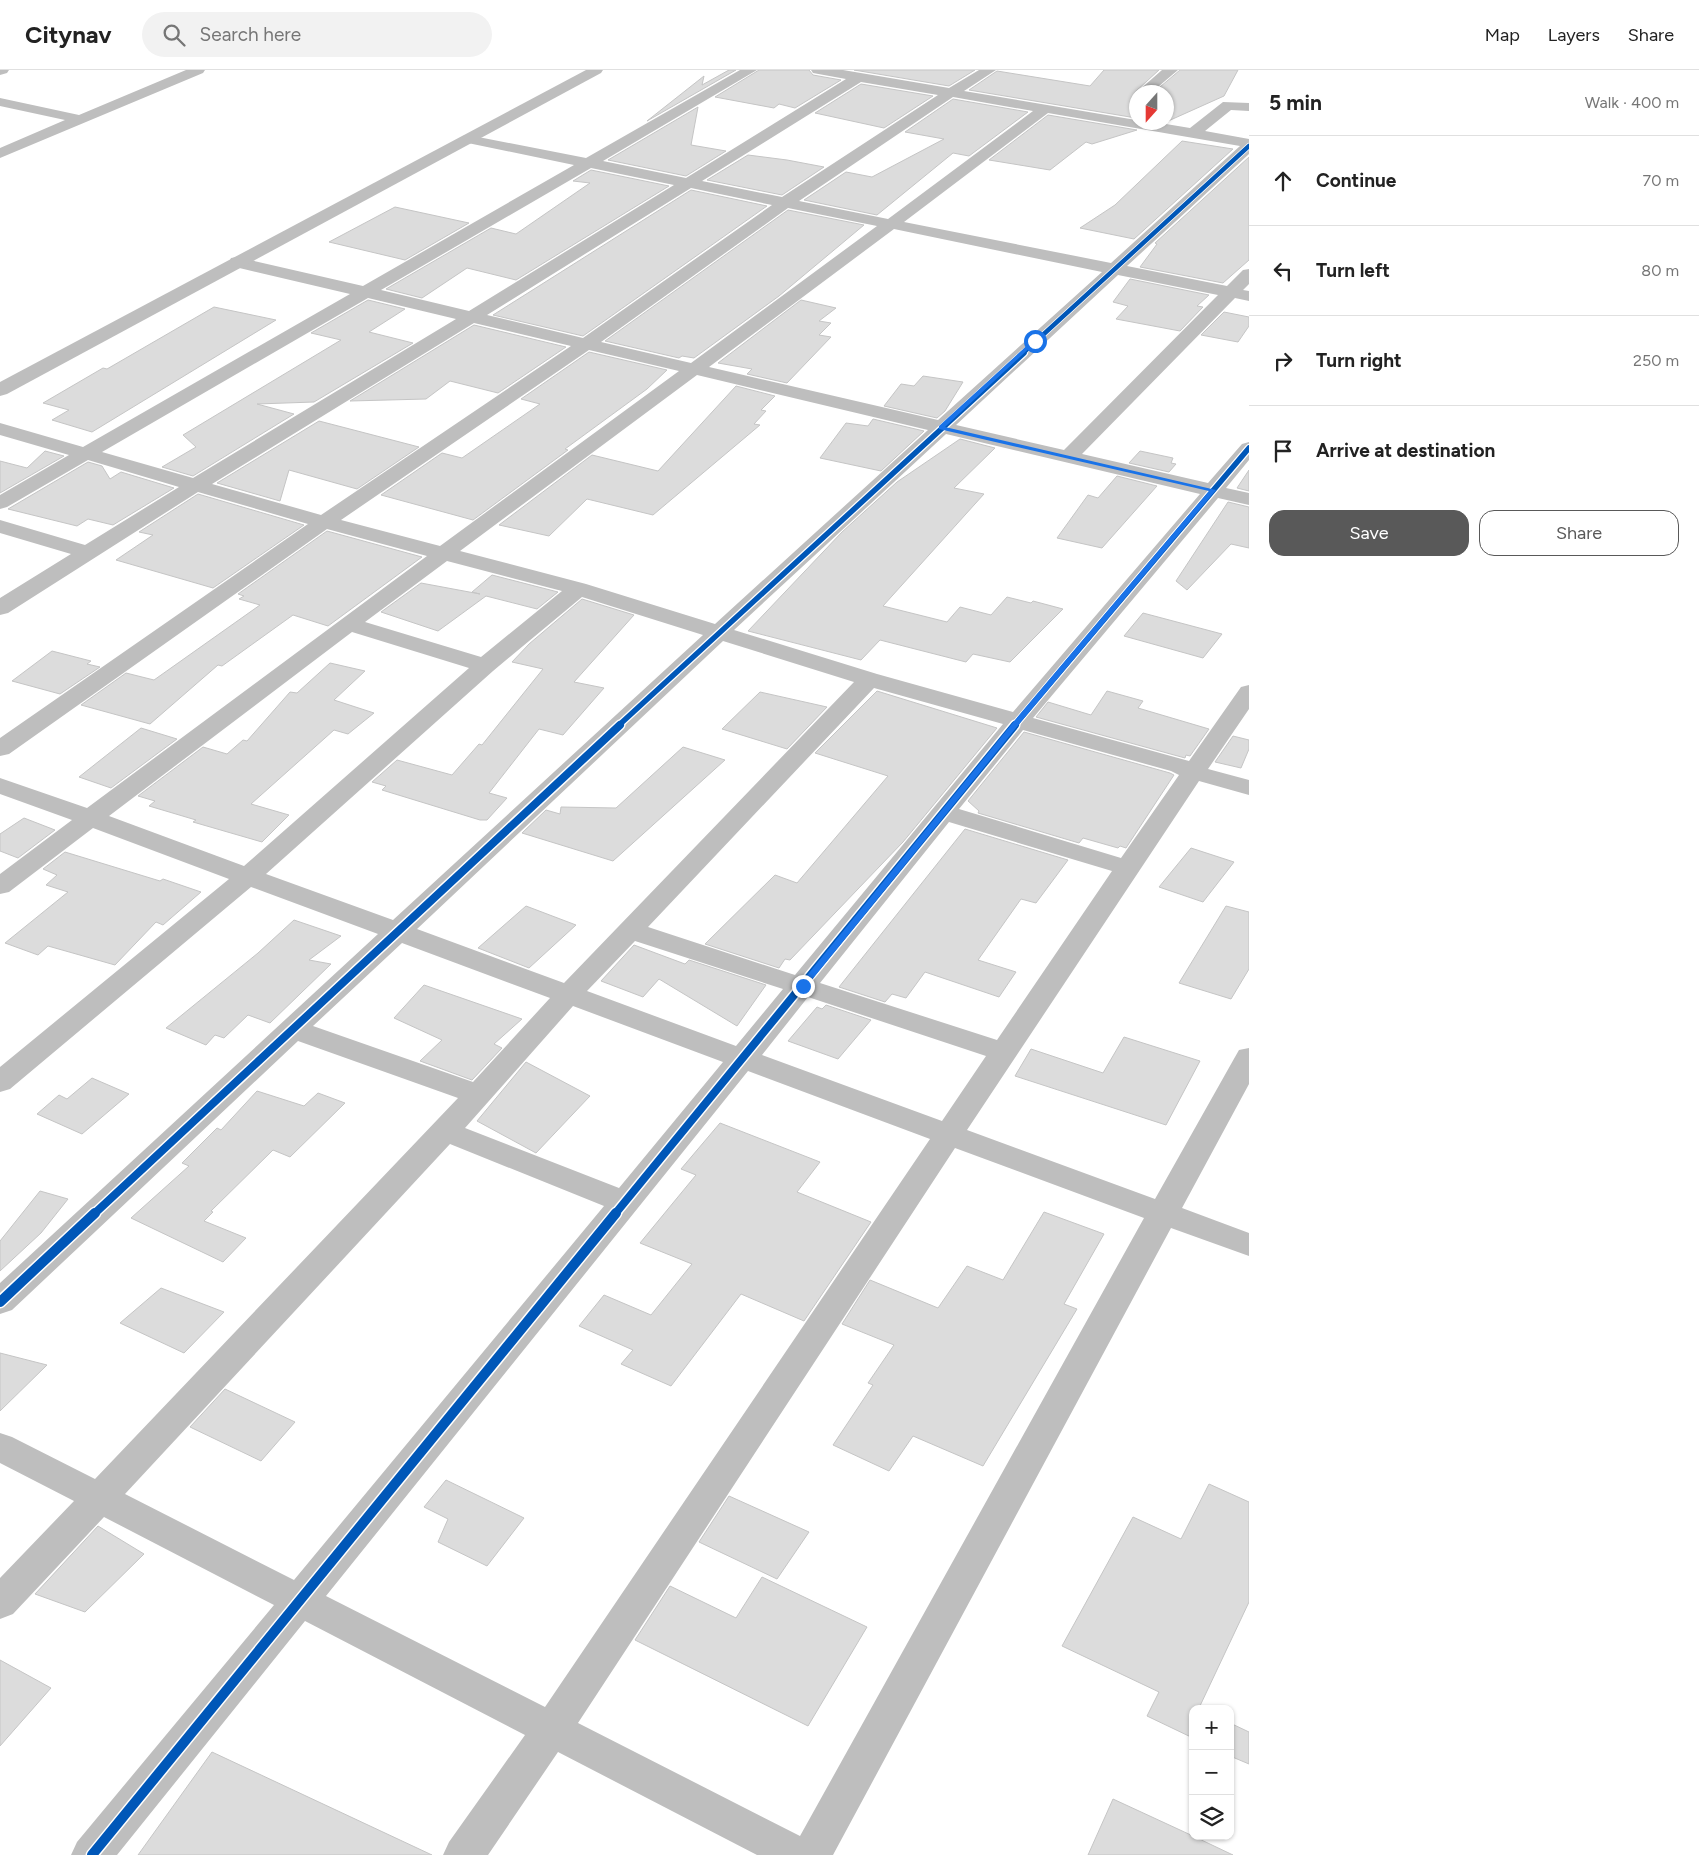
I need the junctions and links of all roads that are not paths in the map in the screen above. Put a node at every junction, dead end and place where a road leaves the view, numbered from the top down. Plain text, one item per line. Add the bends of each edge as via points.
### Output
1 (198, 70) edge
2 (596, 70) edge
3 (750, 70) edge
4 (818, 70) edge
5 (903, 70) edge
6 (989, 70) edge
7 (1171, 70) edge
8 (859, 77) junction
9 (886, 82) junction
10 (1153, 85) edge
11 (950, 93) junction
12 (0, 102) edge
13 (1129, 105) edge
14 (1249, 107) edge
15 (1046, 108) junction
16 (1111, 119) junction
17 (79, 120) junction
18 (1193, 133) junction
19 (468, 139) junction
20 (1249, 144) edge
21 (0, 153) edge
22 (589, 163) junction
23 (687, 182) junction
24 (786, 202) junction
25 (893, 224) junction
26 (237, 262) junction
27 (1114, 269) junction
28 (1249, 274) edge
29 (368, 291) junction
30 (1231, 293) junction
31 (1249, 296) edge
32 (473, 316) junction
33 (586, 344) junction
34 (695, 370) junction
35 (0, 390) edge
36 (941, 427) junction
37 (0, 429) edge
38 (1249, 448) edge
39 (85, 454) junction
40 (1068, 458) junction
41 (196, 485) junction
42 (1213, 490) junction
43 (1249, 499) edge
44 (0, 503) edge
45 (324, 522) junction
46 (0, 526) edge
47 (88, 553) junction
48 (443, 554) junction
49 (578, 589) junction
50 (0, 608) edge
51 (349, 624) junction
52 (719, 632) junction
53 (485, 666) junction
54 (869, 679) junction
55 (1249, 692) edge
56 (1018, 722) junction
57 (0, 749) edge
58 (1193, 772) junction
59 (0, 785) edge
60 (1249, 788) edge
61 (944, 813) junction
62 (91, 818) junction
63 (1128, 868) junction
64 (248, 876) junction
65 (0, 886) edge
66 (630, 930) junction
67 (398, 931) junction
68 (803, 986) junction
69 (569, 994) junction
70 (293, 1028) junction
71 (1004, 1052) junction
72 (1249, 1057) edge
73 (743, 1058) junction
74 (0, 1082) edge
75 (477, 1094) junction
76 (445, 1131) junction
77 (948, 1134) junction
78 (625, 1202) junction
79 (1163, 1213) junction
80 (1249, 1245) edge
81 (0, 1302) edge
82 (0, 1447) edge
83 (100, 1498) junction
84 (300, 1600) junction
85 (0, 1603) edge
86 (553, 1730) junction
87 (92, 1855) edge
88 (464, 1855) edge
89 (797, 1855) edge
90 (811, 1855) edge

1 - 17 street
2 - 19 street
3 - 22 street
4 - 8 street
5 - 9 street
6 - 11 street
7 - 10 street
8 - 9 street
8 - 23 street
9 - 11 street
11 - 15 street
11 - 24 street
12 - 17 street
13 - 16 street
14 - 18 street via 1228,104
15 - 16 street
15 - 25 street
16 - 18 street
17 - 21 street
18 - 20 street
19 - 22 street
19 - 26 street
20 - 27 street
22 - 23 street
22 - 29 street
23 - 24 street
23 - 32 street
24 - 25 street
24 - 33 street
25 - 27 street
25 - 34 street
26 - 29 street
26 - 35 street
27 - 30 street
27 - 36 street
28 - 30 street
29 - 32 street
29 - 39 street
30 - 31 street
30 - 40 street
32 - 33 street
32 - 41 street
33 - 34 street
33 - 45 street
34 - 36 street
34 - 48 street
36 - 40 street
36 - 52 street
37 - 39 street
38 - 42 street
39 - 41 street
39 - 44 street
40 - 42 street
41 - 45 street
41 - 47 street
42 - 43 street
42 - 56 street
45 - 48 street
45 - 57 street
46 - 47 street
47 - 50 street
48 - 49 street
48 - 51 street
49 - 52 street
49 - 53 street
51 - 53 street
51 - 62 street
52 - 54 street
52 - 67 street
53 - 64 street
54 - 56 street
54 - 66 street
55 - 58 street
56 - 58 street
56 - 61 street
58 - 60 street
58 - 63 street
59 - 62 street
61 - 63 street
61 - 68 street
62 - 64 street
62 - 65 street
63 - 71 street
64 - 67 street
64 - 74 street
66 - 68 street
66 - 69 street
67 - 69 street
67 - 70 street
68 - 71 street
68 - 73 street
69 - 73 street
69 - 75 street
70 - 75 street
70 - 81 street
71 - 77 street
72 - 79 street
73 - 77 street
73 - 78 street
75 - 76 street
76 - 78 street
76 - 83 street
77 - 79 street
77 - 86 street
78 - 84 street
79 - 80 street
79 - 90 street
82 - 83 street
83 - 84 street
83 - 85 street
84 - 86 street
84 - 87 street
86 - 88 street
86 - 89 street

